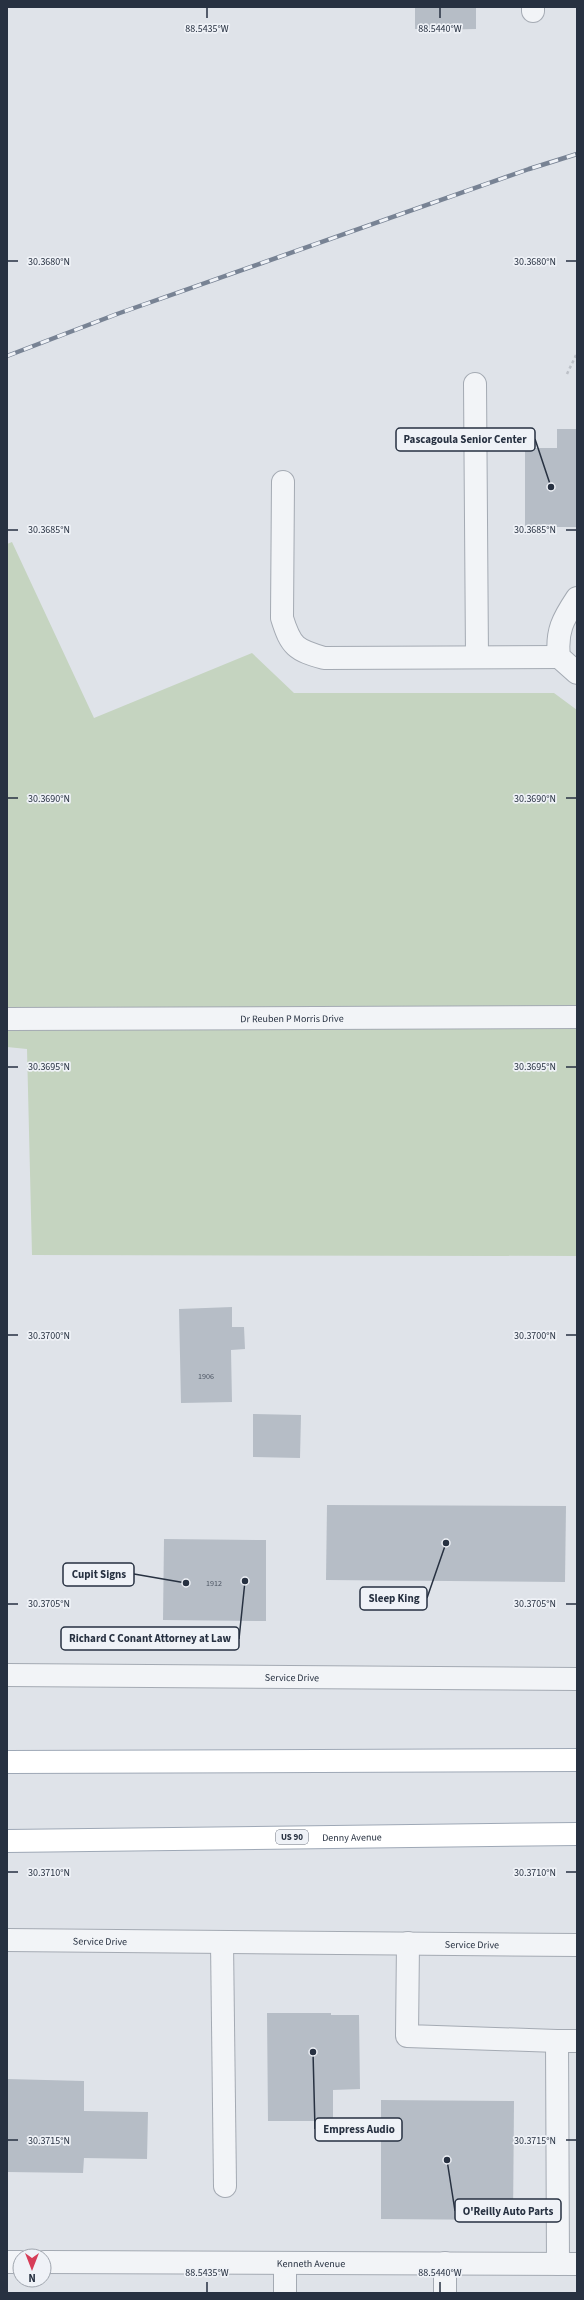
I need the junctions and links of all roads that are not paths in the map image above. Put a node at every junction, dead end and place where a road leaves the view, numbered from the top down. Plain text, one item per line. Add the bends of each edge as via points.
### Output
1 (476, 384) dead end
2 (283, 482) dead end
3 (577, 598) edge
4 (477, 657) junction
5 (559, 657) junction
6 (577, 673) edge
7 (577, 1017) edge
8 (7, 1019) edge
9 (7, 1675) edge
10 (577, 1679) edge
11 (577, 1760) edge
12 (7, 1762) edge
13 (577, 1834) edge
14 (7, 1841) edge
15 (7, 1940) edge
16 (222, 1942) junction
17 (408, 1944) junction
18 (577, 1945) edge
19 (567, 2041) edge
20 (226, 2186) dead end
21 (52, 2262) edge
22 (285, 2263) junction
23 (445, 2263) junction
24 (568, 2264) edge
25 (284, 2293) edge
26 (445, 2293) edge

1 - 4 street
2 - 4 street via 282,618 288,638 303,652 324,658
3 - 5 street via 565,617 557,639
4 - 5 street
5 - 6 street
7 - 8 street, Dr Reuben P Morris Drive
9 - 10 street, Service Drive
11 - 12 main road
13 - 14 main road, Denny Avenue / US 90
15 - 16 street, Service Drive
16 - 17 street, Service Drive
16 - 20 street
17 - 18 street, Service Drive
17 - 19 street via 407,2036
19 - 24 street
21 - 22 street, Kenneth Avenue
22 - 23 street, Kenneth Avenue
22 - 25 street
23 - 24 street, Kenneth Avenue
23 - 26 street

